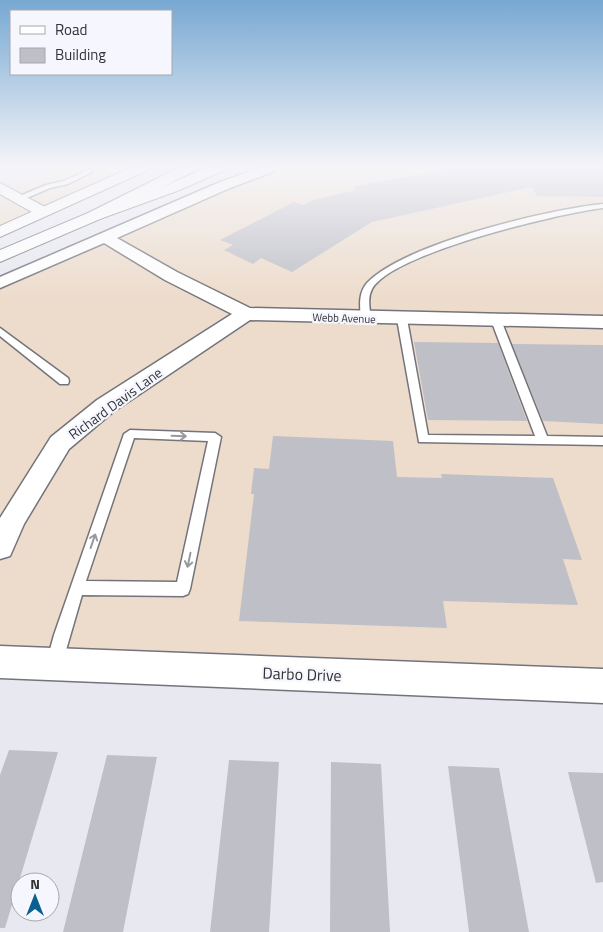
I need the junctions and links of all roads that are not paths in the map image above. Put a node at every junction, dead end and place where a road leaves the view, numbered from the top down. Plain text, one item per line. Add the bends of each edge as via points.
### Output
1 (103, 211) edge
2 (107, 211) edge
3 (162, 211) edge
4 (565, 211) edge
5 (43, 212) edge
6 (94, 216) junction
7 (0, 232) edge
8 (104, 237) junction
9 (0, 257) edge
10 (0, 282) edge
11 (246, 314) junction
12 (366, 319) junction
13 (402, 319) junction
14 (496, 320) junction
15 (603, 322) edge
16 (0, 331) edge
17 (64, 381) dead end
18 (543, 440) junction
19 (603, 441) edge
20 (0, 547) edge
21 (78, 588) junction
22 (0, 662) edge
23 (54, 664) junction
24 (603, 686) edge

1 - 6 main road
2 - 6 main road
3 - 8 street
4 - 12 lane via 477,235 391,268 366,292
5 - 7 main road
6 - 9 main road
8 - 10 street
8 - 11 street, Webb Avenue
11 - 12 street, Webb Avenue
11 - 20 street, Richard Davis Lane via 105,406 60,443 13,519
12 - 13 street, Webb Avenue
13 - 14 street, Webb Avenue
13 - 18 lane via 423,439
14 - 15 street, Webb Avenue
14 - 18 lane
16 - 17 lane
18 - 19 lane
21 -> 21 lane via 130,434 215,437 183,589
21 - 23 lane
22 - 23 street, Darbo Drive
23 - 24 street, Darbo Drive

